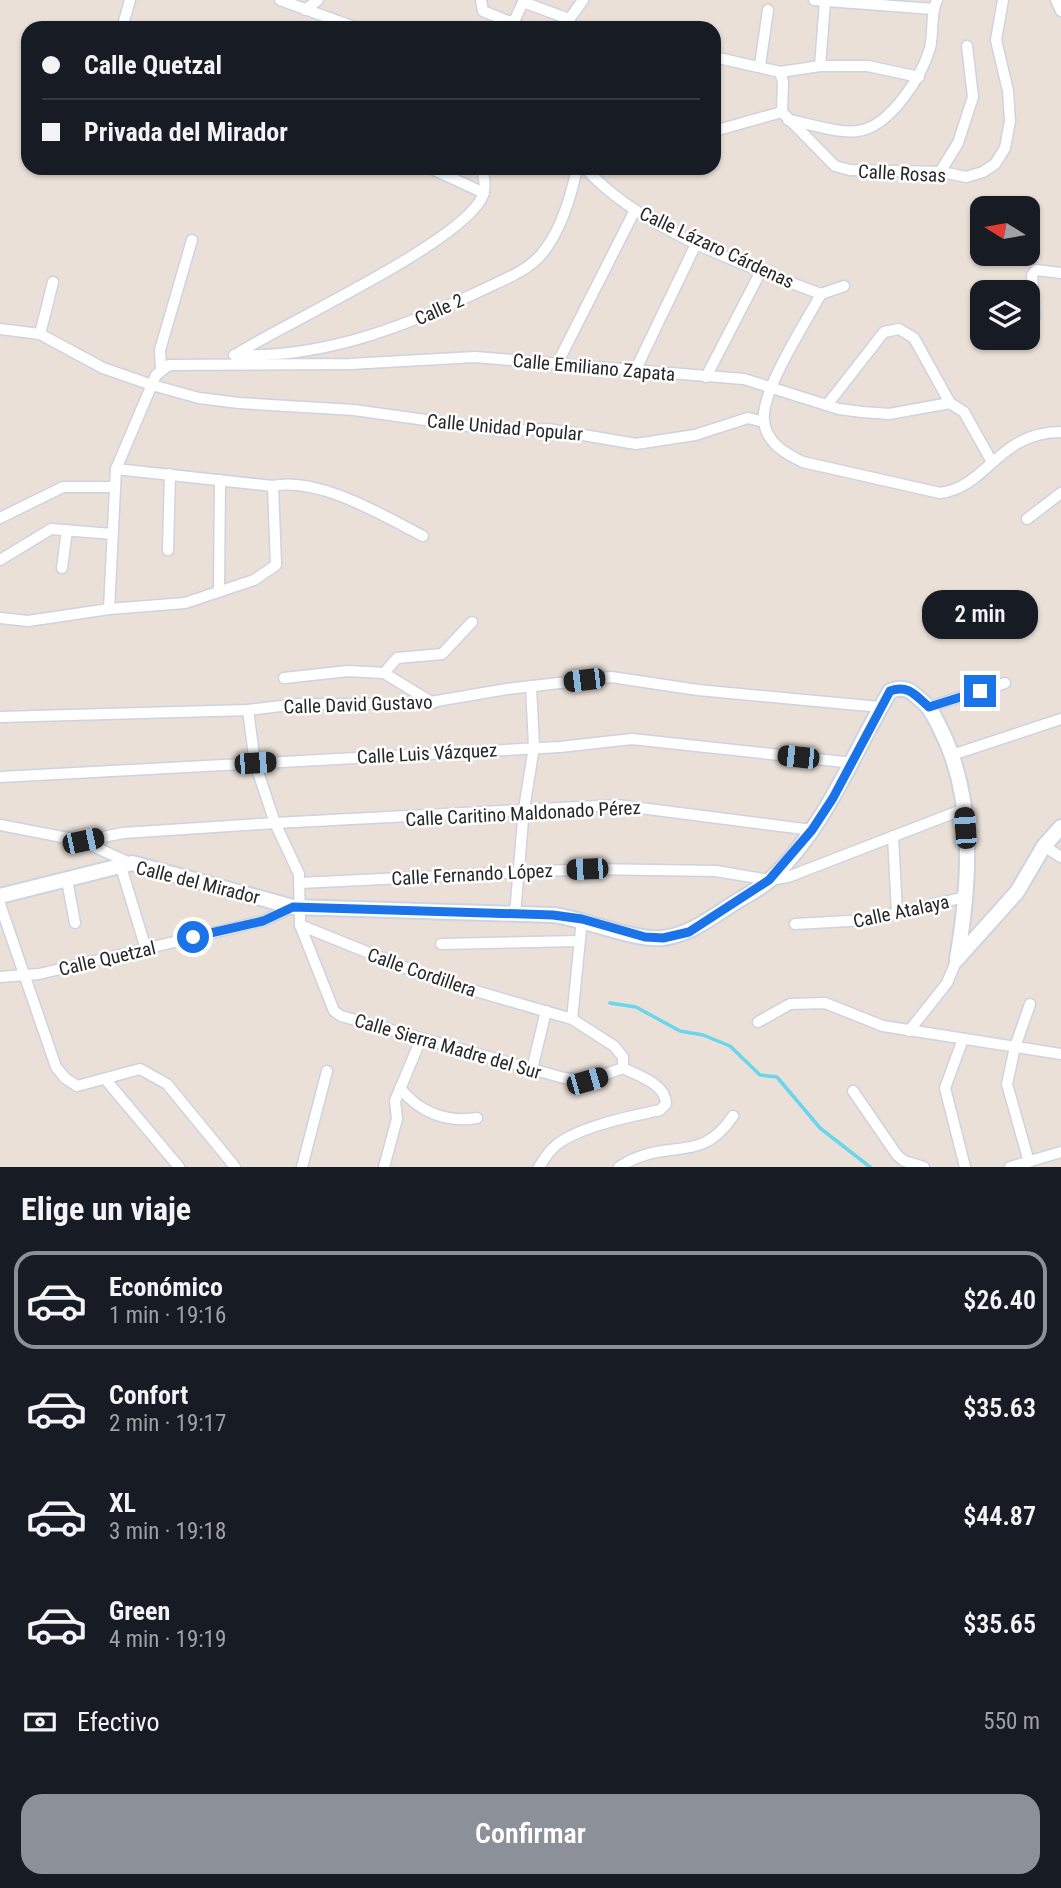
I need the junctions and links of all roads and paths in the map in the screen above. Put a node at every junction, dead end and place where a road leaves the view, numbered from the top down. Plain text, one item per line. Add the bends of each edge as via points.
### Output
1 (130, 0) edge
2 (280, 0) edge
3 (318, 0) edge
4 (583, 0) edge
5 (814, 0) edge
6 (1003, 0) edge
7 (1056, 0) edge
8 (523, 1) edge
9 (825, 2) junction
10 (481, 4) edge
11 (935, 4) edge
12 (305, 10) junction
13 (768, 10) dead end
14 (1061, 11) edge
15 (124, 21) edge
16 (336, 21) edge
17 (505, 21) edge
18 (514, 21) edge
19 (560, 21) edge
20 (568, 21) edge
21 (967, 46) dead end
22 (721, 58) edge
23 (760, 65) junction
24 (820, 66) junction
25 (780, 72) junction
26 (919, 77) junction
27 (785, 116) junction
28 (721, 130) edge
29 (940, 172) junction
30 (445, 175) edge
31 (483, 175) edge
32 (575, 175) edge
33 (593, 175) edge
34 (484, 193) junction
35 (635, 210) junction
36 (192, 240) dead end
37 (697, 242) junction
38 (761, 271) junction
39 (1061, 273) edge
40 (1032, 280) edge
41 (53, 282) dead end
42 (844, 286) dead end
43 (821, 294) junction
44 (0, 329) edge
45 (40, 334) junction
46 (234, 355) junction
47 (557, 364) junction
48 (220, 365) junction
49 (161, 369) junction
50 (635, 371) junction
51 (706, 377) junction
52 (152, 385) junction
53 (771, 388) junction
54 (950, 403) junction
55 (827, 405) junction
56 (764, 422) junction
57 (1061, 432) edge
58 (992, 462) junction
59 (116, 469) junction
60 (170, 474) junction
61 (220, 480) junction
62 (273, 486) junction
63 (113, 487) junction
64 (1061, 493) edge
65 (0, 518) edge
66 (1027, 519) dead end
67 (67, 530) junction
68 (111, 534) junction
69 (423, 536) dead end
70 (168, 550) dead end
71 (0, 560) edge
72 (62, 568) dead end
73 (219, 592) junction
74 (109, 609) junction
75 (0, 618) edge
76 (472, 622) dead end
77 (384, 673) junction
78 (284, 678) dead end
79 (1005, 682) dead end
80 (531, 686) junction
81 (434, 703) junction
82 (880, 707) junction
83 (929, 707) junction
84 (248, 710) junction
85 (0, 717) edge
86 (1061, 719) edge
87 (534, 747) junction
88 (952, 755) junction
89 (255, 763) junction
90 (853, 763) junction
91 (0, 777) edge
92 (524, 809) junction
93 (964, 809) junction
94 (275, 823) junction
95 (0, 825) edge
96 (1061, 827) edge
97 (812, 830) junction
98 (893, 836) junction
99 (83, 841) junction
100 (1044, 846) junction
101 (1061, 857) edge
102 (126, 865) junction
103 (519, 871) junction
104 (67, 880) junction
105 (769, 880) junction
106 (300, 883) junction
107 (0, 896) edge
108 (965, 897) junction
109 (0, 904) edge
110 (297, 908) junction
111 (897, 913) junction
112 (515, 914) junction
113 (582, 919) junction
114 (75, 923) dead end
115 (795, 924) dead end
116 (300, 925) junction
117 (579, 941) junction
118 (441, 944) dead end
119 (146, 949) junction
120 (957, 960) junction
121 (25, 973) junction
122 (0, 977) edge
123 (1030, 1004) dead end
124 (546, 1011) junction
125 (572, 1019) junction
126 (758, 1022) dead end
127 (909, 1031) junction
128 (963, 1039) junction
129 (421, 1040) junction
130 (1015, 1046) junction
131 (1061, 1054) edge
132 (623, 1068) junction
133 (531, 1069) junction
134 (327, 1071) dead end
135 (106, 1080) junction
136 (400, 1088) junction
137 (853, 1091) dead end
138 (733, 1116) dead end
139 (477, 1118) dead end
140 (1061, 1152) edge
141 (709, 1156) dead end
142 (683, 1160) dead end
143 (1029, 1162) junction
144 (179, 1167) edge
145 (235, 1167) edge
146 (302, 1167) edge
147 (384, 1167) edge
148 (539, 1167) edge
149 (619, 1167) edge
150 (924, 1167) edge
151 (965, 1167) edge
152 (1010, 1167) edge

1 - 15 street
2 - 12 street
3 - 12 street
4 - 20 street
5 - 9 street
6 - 29 street, Calle Rosas via 996,40 1008,91 1010,121 1005,148 984,172 966,177
7 - 14 street
8 - 18 street
8 - 19 street
9 - 11 street
9 - 24 street
10 - 17 street
11 - 26 street via 931,46
12 - 16 street
13 - 23 street
21 - 29 street via 973,97 958,143
22 - 23 street
23 - 25 street
24 - 25 street
24 - 26 street via 868,66
25 - 27 street via 780,104
26 - 27 street via 905,97 864,130 855,132
27 - 28 street
27 - 29 street, Calle Rosas via 835,166 866,172
30 - 34 street
31 - 34 street
32 - 46 street, Calle 2 via 571,195 540,256 519,272 416,321 344,343 258,356
33 - 35 street, Calle Lázaro Cárdenas
34 - 46 street via 473,210 446,232 331,305
35 - 37 street, Calle Lázaro Cárdenas
35 - 47 street
36 - 49 street via 160,350
37 - 38 street, Calle Lázaro Cárdenas
37 - 50 street
38 - 43 street, Calle Lázaro Cárdenas
38 - 51 street
39 - 40 street via 1036,270
41 - 45 street
42 - 43 street
43 - 53 street
44 - 45 street, Calle Unidad Popular
45 - 52 street, Calle Unidad Popular via 103,368
46 - 48 street
47 - 48 street, Calle Emiliano Zapata via 475,357 350,365
47 - 50 street, Calle Emiliano Zapata
48 - 49 street, Calle Emiliano Zapata
49 - 52 street
50 - 51 street, Calle Emiliano Zapata
51 - 53 street, Calle Emiliano Zapata via 744,379
52 - 56 street, Calle Unidad Popular via 239,403 354,410 504,431 569,431 636,444 695,435 748,418
52 - 59 street
53 - 55 street, Calle Emiliano Zapata
53 - 56 street
54 - 55 street, Calle Emiliano Zapata via 889,414
54 - 55 street via 914,338 899,328 884,332
54 - 58 street via 964,412
56 - 58 street via 777,447 803,462 940,493 962,487
57 - 58 street via 1028,436
59 - 60 street
59 - 63 street
60 - 61 street
60 - 70 street
61 - 62 street
61 - 73 street
62 - 69 street via 298,484 332,494
62 - 73 street via 276,565 254,580
63 - 65 street via 63,487
63 - 68 street
64 - 66 street
67 - 68 street
67 - 71 street via 43,532
67 - 72 street
68 - 74 street
73 - 74 street via 185,603
74 - 75 street via 28,621
76 - 77 street via 442,654 397,658
77 - 78 street via 348,671
77 - 81 street
79 - 83 street
80 - 81 street, Calle David Gustavo
80 - 82 street, Calle David Gustavo via 611,677
80 - 87 street
81 - 84 street, Calle David Gustavo via 298,704
82 - 83 street, Calle del Mirador via 890,691 899,688 909,689
82 - 90 street, Calle del Mirador
83 - 88 street
84 - 85 street, Calle David Gustavo
84 - 89 street
86 - 88 street
87 - 89 street, Calle Luis Vázquez
87 - 90 street, Calle Luis Vázquez via 632,739
87 - 92 street
88 - 93 street
89 - 91 street, Calle Luis Vázquez
89 - 94 street
90 - 97 street, Calle del Mirador
92 - 94 street, Calle Caritino Maldonado Pérez
92 - 97 street, Calle Caritino Maldonado Pérez via 639,806
92 - 103 street
93 - 98 street
93 - 108 street
94 - 99 street, Calle Caritino Maldonado Pérez via 122,833
94 - 106 street
95 - 99 street
96 - 100 street
97 - 105 street, Calle del Mirador
98 - 105 street via 788,877
98 - 111 street
99 - 102 street
100 - 101 street
100 - 120 street via 1017,892
102 - 104 street, Calle del Mirador
102 - 110 street, Calle del Mirador
102 - 119 street
103 - 105 street, Calle Fernando López via 716,871
103 - 106 street, Calle Fernando López
103 - 112 street
104 - 107 street, Calle del Mirador
104 - 114 street
105 - 113 street, Calle del Mirador via 689,932 663,938
106 - 110 street
108 - 111 street, Calle Atalaya
108 - 120 street
109 - 121 street
110 - 112 street, Calle del Mirador
110 - 116 street
110 - 119 street, Calle Quetzal via 263,921
111 - 115 street, Calle Atalaya via 839,924
112 - 113 street, Calle del Mirador
113 - 117 street
116 - 124 street, Calle Cordillera via 431,978
116 - 129 street, Calle Sierra Madre del Sur via 334,1011
117 - 118 street
117 - 125 street
119 - 121 street, Calle Quetzal via 39,974
120 - 127 street via 947,983
121 - 122 street, Calle Quetzal
121 - 135 street via 60,1073 77,1086
123 - 130 street
124 - 125 street, Calle Cordillera
124 - 133 street
125 - 132 street, Calle Cordillera via 614,1046 623,1057
126 - 127 street via 790,1004 825,1003
127 - 128 street
128 - 130 street
128 - 151 street via 945,1088
129 - 133 street, Calle Sierra Madre del Sur
129 - 136 street
130 - 131 street
130 - 143 street via 1007,1084
132 - 133 street, Calle Sierra Madre del Sur via 587,1081
132 - 148 street via 659,1087 666,1104 660,1110 563,1141
134 - 146 street
135 - 144 street
135 - 145 street via 140,1069 167,1084
136 - 139 street via 426,1112 454,1119
136 - 147 street
137 - 150 street via 904,1161
138 - 141 street via 723,1140
140 - 143 street
142 - 149 street via 648,1158
143 - 152 street

